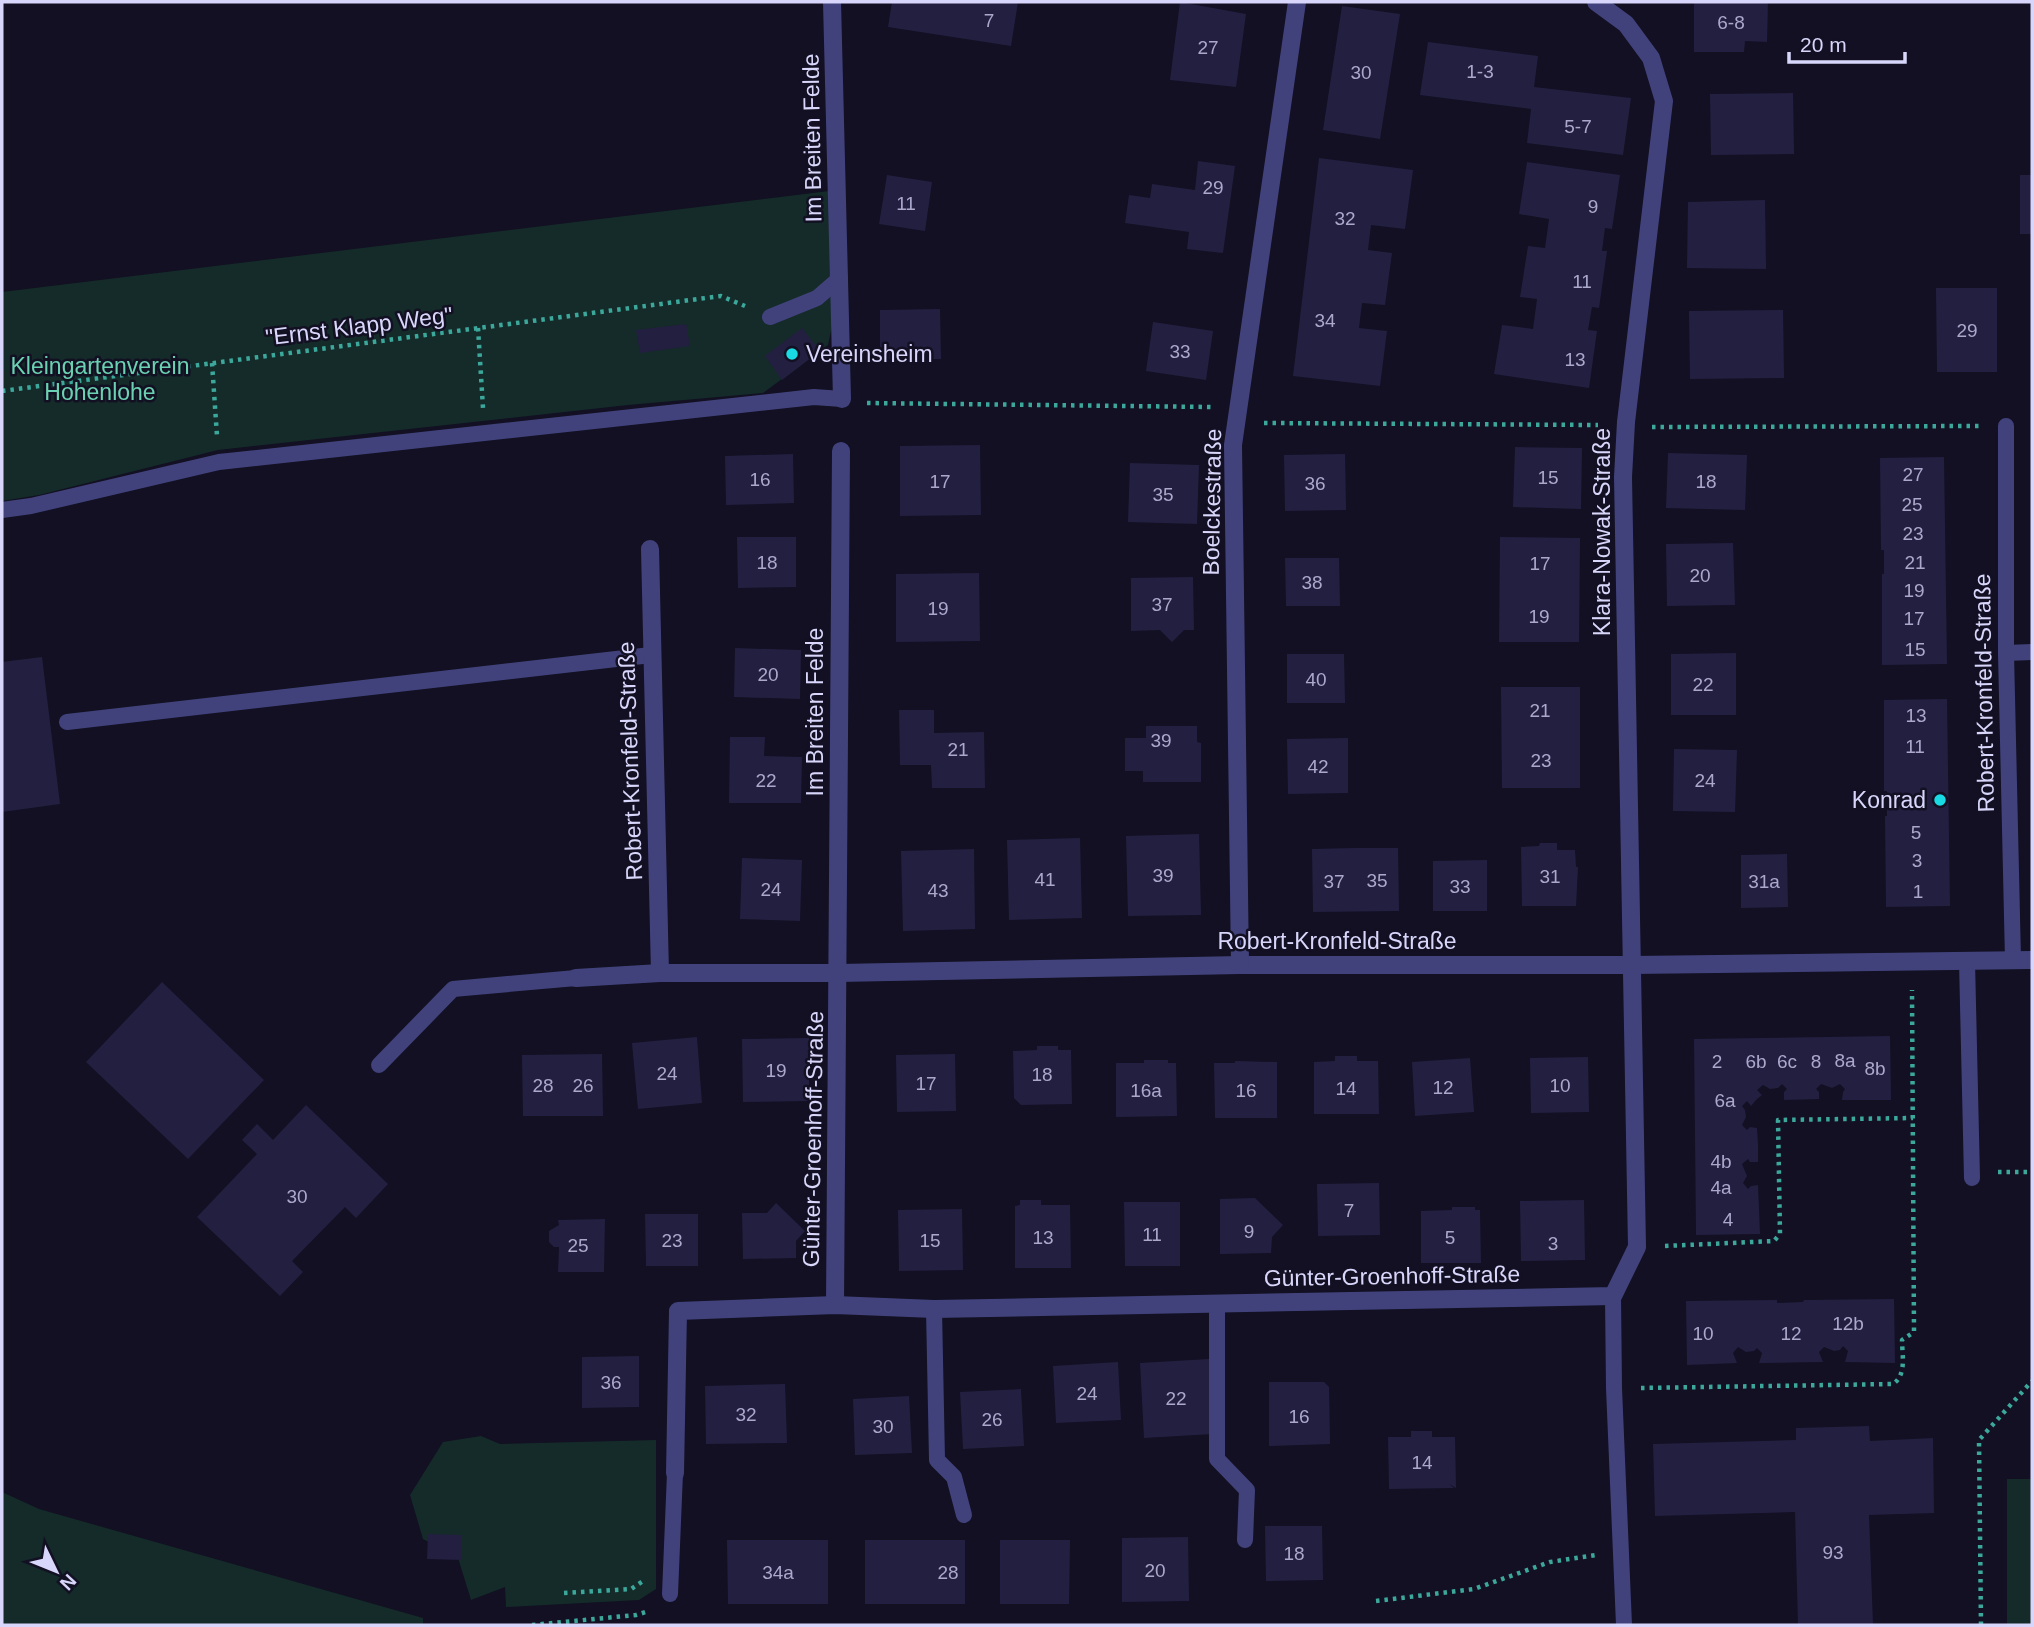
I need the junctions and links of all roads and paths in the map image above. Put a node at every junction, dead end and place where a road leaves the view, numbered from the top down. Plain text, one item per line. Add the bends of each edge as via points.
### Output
1 (832, 2) edge
2 (1297, 2) edge
3 (1309, 2) edge
4 (1596, 2) edge
5 (1292, 33) junction
6 (840, 278) junction
7 (721, 296) dead end
8 (770, 317) dead end
9 (478, 328) junction
10 (212, 363) junction
11 (2, 391) edge
12 (842, 400) junction
13 (1239, 406) junction
14 (2006, 426) dead end
15 (484, 433) junction
16 (841, 452) dead end
17 (219, 462) junction
18 (2, 510) edge
19 (650, 549) dead end
20 (2032, 652) edge
21 (2006, 653) junction
22 (651, 655) junction
23 (67, 722) dead end
24 (2013, 960) junction
25 (2032, 960) edge
26 (1912, 961) junction
27 (1967, 961) junction
28 (1240, 965) junction
29 (1632, 965) junction
30 (660, 973) junction
31 (839, 973) junction
32 (576, 978) joint
33 (379, 1065) dead end
34 (1913, 1118) junction
35 (1972, 1178) dead end
36 (1637, 1247) junction
37 (1613, 1296) junction
38 (1217, 1304) junction
39 (835, 1305) junction
40 (934, 1309) junction
41 (2032, 1381) edge
42 (1614, 1388) junction
43 (675, 1473) joint
44 (964, 1515) dead end
45 (1245, 1540) dead end
46 (1621, 1551) junction
47 (647, 1572) dead end
48 (564, 1593) dead end
49 (670, 1594) joint
50 (1376, 1601) dead end
51 (532, 1625) edge
52 (1624, 1625) edge
53 (1981, 1625) edge

1 - 6 street, Im Breiten Felde
2 - 5 street, Boelckestraße
3 - 5 street
4 - 29 street, Klara-Nowak-Straße via 1626,24 1651,58 1664,101 1623,477
5 - 13 street, Boelckestraße
6 - 8 lane via 817,298
6 - 12 street, Im Breiten Felde
7 - 9 path, "Ernst Klapp Weg"
9 - 10 path, "Ernst Klapp Weg"
9 - 15 path
10 - 11 path, "Ernst Klapp Weg"
10 - 17 path
12 - 13 path
12 - 15 lane via 814,397
13 - 28 street, Boelckestraße via 1233,445
14 - 21 lane, Robert-Kronfeld-Straße
15 - 17 lane
16 - 31 street, Im Breiten Felde
17 - 18 lane
19 - 22 street, Robert-Kronfeld-Straße
20 - 21 lane
21 - 24 lane, Robert-Kronfeld-Straße
22 - 23 lane
22 - 30 street, Robert-Kronfeld-Straße
24 - 25 street, Robert-Kronfeld-Straße
24 - 27 street, Robert-Kronfeld-Straße
26 - 27 street, Robert-Kronfeld-Straße
26 - 29 street, Robert-Kronfeld-Straße
26 - 34 path
27 - 35 lane
28 - 29 street, Robert-Kronfeld-Straße
28 - 31 street, Robert-Kronfeld-Straße
29 - 36 street
30 - 31 street, Robert-Kronfeld-Straße
30 - 32 street, Robert-Kronfeld-Straße
31 - 39 street, Günter-Groenhoff-Straße
32 - 33 lane via 453,989
34 - 36 path via 1778,1120 1780,1234 1774,1241
34 - 42 path via 1914,1332 1902,1339 1900,1380 1893,1384
36 - 37 street
37 - 38 street, Günter-Groenhoff-Straße
37 - 42 lane
38 - 40 street, Günter-Groenhoff-Straße
38 - 45 lane via 1217,1460 1247,1490
39 - 40 street, Günter-Groenhoff-Straße
39 - 43 street, Günter-Groenhoff-Straße via 678,1311
40 - 44 lane via 936,1460 954,1477
41 - 53 path via 1979,1440
42 - 46 lane
43 - 49 lane
46 - 50 path via 1550,1562 1474,1589
46 - 52 lane
47 - 48 path via 643,1583 631,1589
49 - 51 path via 663,1607 636,1615

